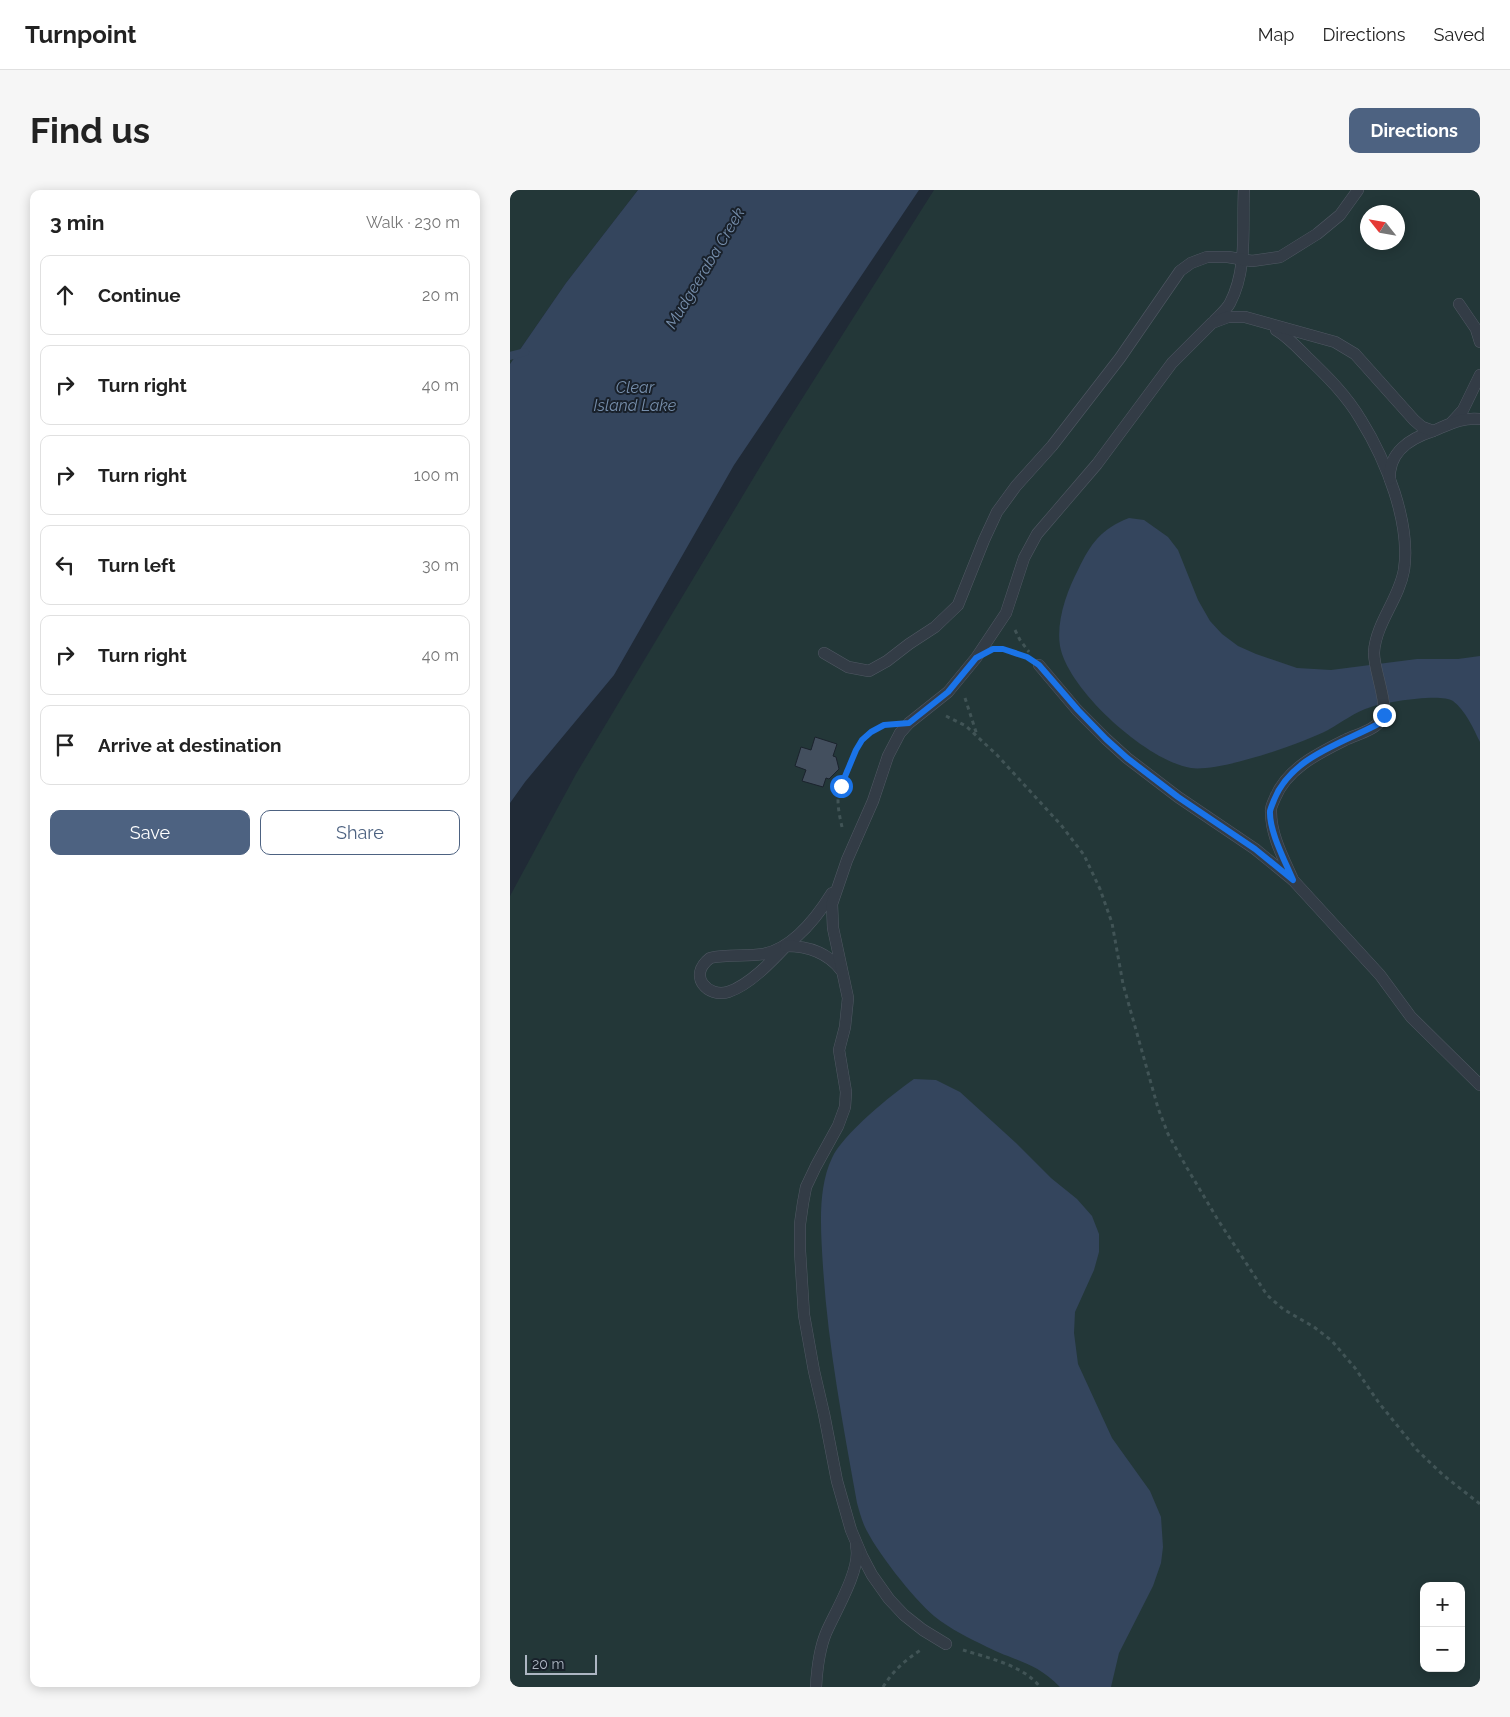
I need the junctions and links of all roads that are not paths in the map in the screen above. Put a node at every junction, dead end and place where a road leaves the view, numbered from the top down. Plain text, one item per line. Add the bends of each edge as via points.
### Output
1 (1244, 190) edge
2 (1358, 190) edge
3 (1242, 260) junction
4 (1459, 304) dead end
5 (1262, 321) junction
6 (1212, 323) junction
7 (1480, 342) edge
8 (1480, 375) edge
9 (1480, 419) edge
10 (1452, 422) junction
11 (1434, 431) junction
12 (1391, 485) junction
13 (824, 653) dead end
14 (1039, 665) road end
15 (847, 860) junction
16 (1293, 880) junction
17 (787, 944) junction
18 (842, 971) junction
19 (1480, 1085) edge
20 (851, 1530) junction
21 (946, 1644) road end
22 (816, 1687) edge

1 - 3 lane
2 - 3 lane via 1340,216 1310,239 1280,257
3 - 6 lane via 1230,305
3 - 13 lane via 1228,256 1208,257 1180,271 1120,358 997,512 958,605 935,627 869,671 848,667
4 - 7 lane via 1476,329
5 - 6 lane via 1228,317
5 - 11 lane via 1335,342 1355,354 1414,420
5 - 12 lane via 1284,335 1340,391 1361,419
6 - 15 lane via 1172,363 1097,464 1037,534 1024,558 1006,612 976,658 948,692 900,733
8 - 10 lane
9 - 10 lane via 1465,418
10 - 11 lane
11 - 12 lane via 1412,439 1396,454 1390,473
12 - 16 lane via 1404,531 1405,556 1399,590 1374,652 1384,715 1378,724 1311,758 1278,792 1270,810 1273,829
14 - 16 lane via 1078,710 1127,758
15 - 17 lane via 835,889 823,906
15 - 18 lane via 832,904 833,928
16 - 19 lane via 1380,975 1411,1017
17 - 17 lane via 765,954 710,958 699,971 699,978 705,987 727,993 755,975
17 - 18 lane via 812,948 835,962
18 - 20 lane via 848,998 845,1027 838,1050 846,1092 845,1107 806,1188 800,1224 800,1251 804,1315 814,1370 837,1481
20 - 21 lane via 872,1575 889,1599 910,1620
20 - 22 lane via 857,1551 855,1569 825,1635

